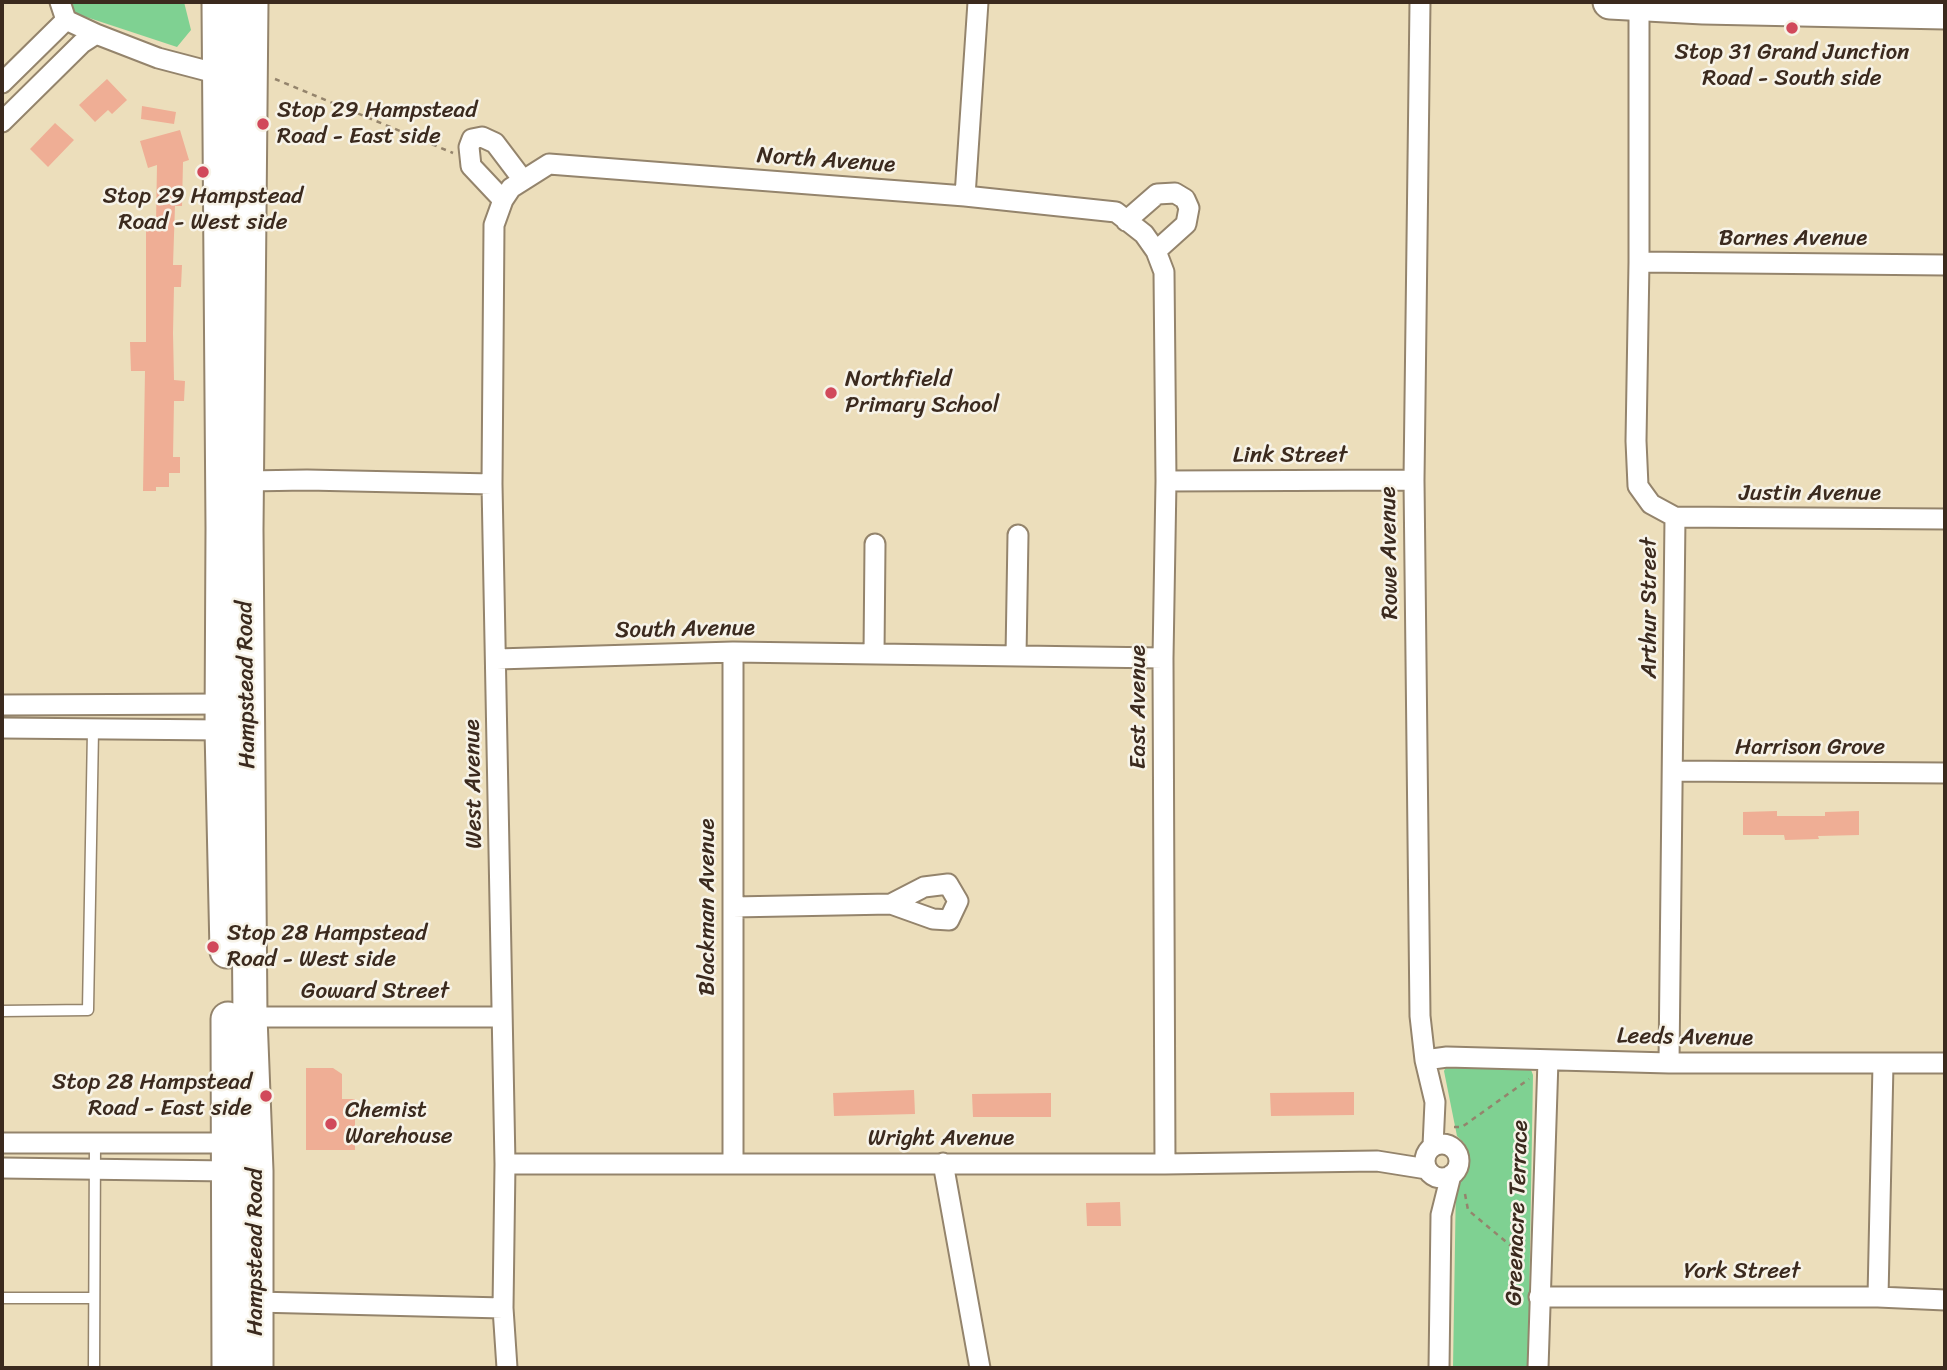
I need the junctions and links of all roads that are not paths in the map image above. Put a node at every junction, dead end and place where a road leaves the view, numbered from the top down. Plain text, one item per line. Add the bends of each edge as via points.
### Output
1 (251, 2) edge
2 (978, 2) edge
3 (1420, 2) edge
4 (1624, 3) edge
5 (215, 10) edge
6 (63, 11) edge
7 (1945, 12) edge
8 (96, 34) junction
9 (219, 74) junction
10 (2, 83) edge
11 (2, 122) edge
12 (512, 189) junction
13 (965, 196) junction
14 (1126, 221) junction
15 (1144, 234) joint
16 (1156, 251) junction
17 (1639, 262) junction
18 (1945, 265) edge
19 (1414, 480) junction
20 (235, 481) junction
21 (1166, 481) junction
22 (492, 484) junction
23 (1675, 517) junction
24 (1945, 519) edge
25 (1018, 535) dead end
26 (875, 544) dead end
27 (733, 652) junction
28 (874, 654) junction
29 (1016, 656) junction
30 (1163, 658) junction
31 (497, 659) junction
32 (2, 705) edge
33 (235, 717) junction
34 (2, 728) edge
35 (93, 730) junction
36 (1674, 771) junction
37 (1945, 773) edge
38 (891, 904) dead end
39 (733, 907) junction
40 (2, 1011) edge
41 (239, 1017) junction
42 (500, 1017) junction
43 (1425, 1060) junction
44 (1548, 1060) junction
45 (1669, 1063) junction
46 (1945, 1063) edge
47 (1883, 1064) junction
48 (2, 1143) edge
49 (95, 1143) junction
50 (242, 1157) junction
51 (1442, 1160) junction
52 (733, 1163) junction
53 (943, 1163) junction
54 (505, 1164) junction
55 (1165, 1164) junction
56 (2, 1168) edge
57 (94, 1169) junction
58 (1539, 1297) junction
59 (1878, 1297) junction
60 (2, 1298) edge
61 (93, 1298) junction
62 (1945, 1300) edge
63 (243, 1302) junction
64 (503, 1308) junction
65 (94, 1368) edge
66 (229, 1368) edge
67 (256, 1368) edge
68 (507, 1368) edge
69 (980, 1368) edge
70 (1439, 1368) edge
71 (1538, 1368) edge

1 - 20 highway, Hampstead Road
2 - 13 street
3 - 19 street, Rowe Avenue
4 - 7 highway
4 - 17 street, Arthur Street
5 - 9 highway, Hampstead Road
6 - 8 street
6 - 10 street
8 - 9 street via 158,58
8 - 11 street
9 - 20 highway, Hampstead Road
12 - 12 street via 471,166 472,139 482,137 495,143
12 - 13 street, North Avenue via 549,164
12 - 22 street, West Avenue via 494,225
13 - 14 street, North Avenue via 1116,212
14 - 15 street, North Avenue
14 - 16 street via 1157,194 1175,193 1185,199 1189,208 1186,224
15 - 16 street, East Avenue
16 - 21 street, East Avenue via 1164,272
17 - 18 street, Barnes Avenue
17 - 23 street, Arthur Street via 1638,486 1651,504
19 - 21 street, Link Street
19 - 43 street, Rowe Avenue via 1420,1016
20 - 22 street
20 - 33 highway, Hampstead Road
21 - 30 street, East Avenue
22 - 31 street, West Avenue
23 - 24 street, Justin Avenue
23 - 36 street, Arthur Street
25 - 29 street
26 - 28 street
27 - 28 street, South Avenue
27 - 31 street, South Avenue
27 - 39 street, Blackman Avenue
28 - 29 street, South Avenue
29 - 30 street, South Avenue
30 - 55 street, East Avenue
31 - 42 street, West Avenue
32 - 33 street
33 - 35 street
33 - 41 highway, Hampstead Road
34 - 35 street
35 - 40 lane via 88,1010
36 - 37 street, Harrison Grove
36 - 45 street, Arthur Street
38 - 39 street
39 - 52 street, Blackman Avenue
41 - 42 street, Goward Street
41 - 50 highway, Hampstead Road
42 - 54 street, West Avenue
43 - 44 street, Leeds Avenue
43 - 51 street, Rowe Avenue
44 - 45 street, Leeds Avenue
44 - 58 street, Greenacre Terrace
45 - 47 street, Leeds Avenue
46 - 47 street, Leeds Avenue
47 - 59 street
48 - 49 street
49 - 50 street
49 - 57 lane
50 - 57 street
50 - 63 highway, Hampstead Road
51 - 55 street, Wright Avenue
51 - 70 street, Rowe Avenue
52 - 53 street, Wright Avenue
52 - 54 street, Wright Avenue
53 - 55 street, Wright Avenue
53 - 69 street
54 - 64 street, West Avenue
56 - 57 street
57 - 61 lane
58 - 59 street, York Street
58 - 71 street, Greenacre Terrace
59 - 62 street, York Street
60 - 61 lane
61 - 65 lane
63 - 64 street
63 - 66 highway, Hampstead Road
63 - 67 highway, Hampstead Road
64 - 68 street, West Avenue

